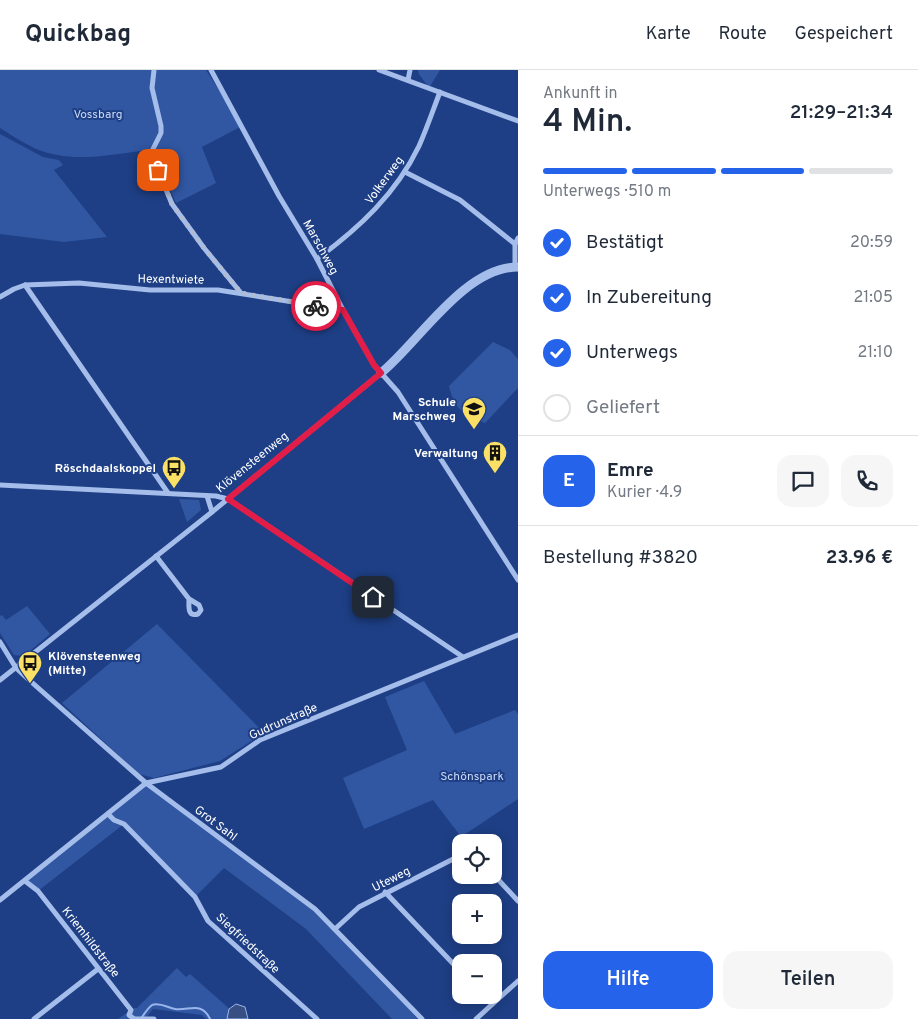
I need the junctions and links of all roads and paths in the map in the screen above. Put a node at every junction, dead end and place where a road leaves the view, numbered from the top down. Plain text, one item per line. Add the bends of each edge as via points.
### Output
1 (154, 70) edge
2 (211, 70) edge
3 (379, 70) edge
4 (410, 70) edge
5 (408, 80) junction
6 (440, 92) junction
7 (518, 121) edge
8 (404, 172) junction
9 (518, 238) edge
10 (514, 244) junction
11 (317, 259) junction
12 (517, 267) edge
13 (25, 285) junction
14 (241, 293) junction
15 (0, 297) edge
16 (343, 310) junction
17 (381, 373) junction
18 (0, 485) edge
19 (168, 493) junction
20 (207, 496) junction
21 (228, 499) junction
22 (212, 512) junction
23 (156, 556) junction
24 (518, 580) edge
25 (189, 599) dead end
26 (518, 635) edge
27 (0, 642) edge
28 (463, 657) junction
29 (16, 668) junction
30 (0, 680) edge
31 (146, 783) junction
32 (108, 814) junction
33 (452, 859) edge
34 (24, 881) junction
35 (502, 884) edge
36 (385, 892) junction
37 (0, 900) edge
38 (518, 901) edge
39 (335, 929) junction
40 (452, 963) edge
41 (98, 969) junction
42 (518, 981) edge
43 (502, 995) edge
44 (492, 1004) edge
45 (147, 1018) edge
46 (34, 1019) edge
47 (134, 1019) edge
48 (154, 1019) edge
49 (317, 1019) edge
50 (422, 1019) edge
51 (476, 1019) edge

1 - 14 street via 152,88 161,133 151,153 172,204
2 - 11 street, Marschweg
3 - 5 street
4 - 5 street
5 - 6 street
6 - 7 street
6 - 8 street, Volkerweg via 419,146
8 - 10 street via 460,200
8 - 11 street, Volkerweg via 370,215
9 - 10 street
10 - 12 street
11 - 16 street, Marschweg
12 - 17 street, Klövensteenweg via 496,271 474,282
13 - 14 street, Hexentwiete via 79,283 150,290
13 - 15 street, Hexentwiete
13 - 19 street
14 - 16 street, Hexentwiete
16 - 17 street, Marschweg
17 - 21 street, Klövensteenweg
17 - 24 street, Marschweg via 398,392
18 - 19 street
19 - 20 street
20 - 21 street
20 - 22 street
21 - 22 street, Klövensteenweg
21 - 28 street
22 - 23 street, Klövensteenweg
23 - 25 street
23 - 29 street, Klövensteenweg
26 - 28 street, Gudrunstraße
27 - 29 street, Grot Sahl
28 - 31 street, Gudrunstraße via 260,740 221,767
29 - 30 street, Klövensteenweg
29 - 31 street, Grot Sahl
31 - 32 street, Gudrunstraße
31 - 39 street, Grot Sahl via 315,909
32 - 34 street, Gudrunstraße
32 - 49 street, Siegfriedstraße via 124,824 196,897 208,921
33 - 36 street, Uteweg
34 - 37 street, Gudrunstraße
34 - 41 street, Kriemhildstraße via 38,891
35 - 38 street
36 - 39 street, Uteweg via 359,907
36 - 40 street
39 - 50 street, Grot Sahl
41 - 46 street
41 - 47 street, Kriemhildstraße
42 - 43 street
44 - 51 street
45 - 47 street, Kriemhildstraße
45 - 48 street, Kriemhildstraße

